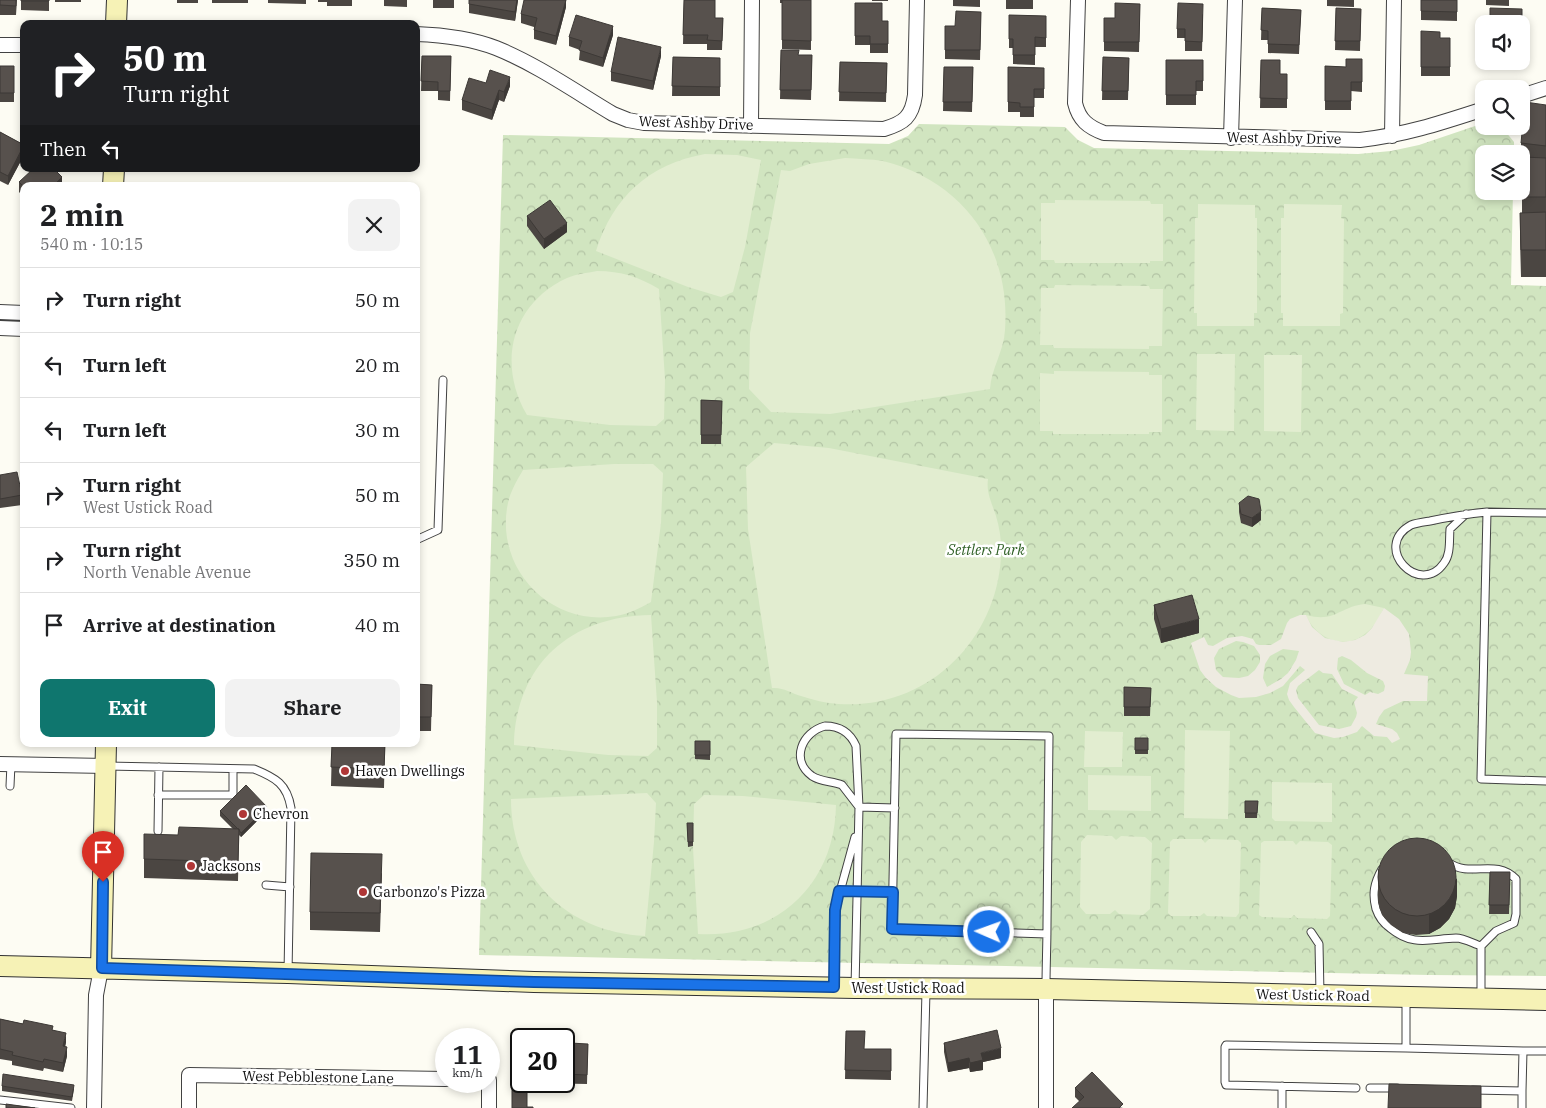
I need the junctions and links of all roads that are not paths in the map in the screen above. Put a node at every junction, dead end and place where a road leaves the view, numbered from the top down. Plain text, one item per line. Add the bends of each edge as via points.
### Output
1 (117, 0) edge
2 (752, 0) edge
3 (917, 0) edge
4 (1078, 0) edge
5 (1235, 0) edge
6 (1394, 0) edge
7 (116, 20) edge
8 (420, 34) edge
9 (20, 44) edge
10 (0, 45) edge
11 (1546, 88) edge
12 (1530, 93) edge
13 (1475, 112) edge
14 (750, 126) junction
15 (1392, 136) junction
16 (1231, 138) junction
17 (0, 312) edge
18 (20, 313) edge
19 (0, 328) edge
20 (20, 329) edge
21 (443, 380) dead end
22 (1487, 512) junction
23 (1546, 513) edge
24 (1466, 514) junction
25 (420, 538) edge
26 (106, 747) edge
27 (6, 764) edge
28 (106, 766) junction
29 (159, 768) junction
30 (233, 769) junction
31 (1546, 781) edge
32 (10, 786) dead end
33 (158, 795) junction
34 (858, 808) junction
35 (895, 808) junction
36 (858, 827) junction
37 (158, 831) dead end
38 (1440, 856) edge
39 (1387, 864) edge
40 (266, 885) dead end
41 (290, 888) junction
42 (839, 891) junction
43 (857, 891) junction
44 (893, 892) junction
45 (1310, 932) dead end
46 (1047, 934) junction
47 (1481, 946) junction
48 (0, 966) edge
49 (102, 968) junction
50 (288, 973) junction
51 (834, 987) junction
52 (855, 988) junction
53 (926, 988) junction
54 (1046, 989) junction
55 (1320, 995) junction
56 (1406, 997) junction
57 (1481, 998) junction
58 (1546, 1000) edge
59 (1406, 1048) junction
60 (1523, 1051) junction
61 (1546, 1051) edge
62 (435, 1079) edge
63 (1282, 1086) junction
64 (1356, 1088) dead end
65 (1370, 1088) dead end
66 (1408, 1088) edge
67 (1465, 1090) edge
68 (1522, 1091) junction
69 (489, 1093) edge
70 (0, 1100) edge
71 (71, 1108) edge
72 (94, 1108) edge
73 (189, 1108) edge
74 (489, 1108) edge
75 (924, 1108) edge
76 (1046, 1108) edge
77 (1282, 1108) edge
78 (1522, 1108) edge

1 - 7 main road
2 - 14 street
3 - 14 street, West Ashby Drive via 915,96 913,109 904,120 884,129
4 - 16 street, West Ashby Drive via 1075,103 1083,122 1104,133
5 - 16 street
6 - 15 street
8 - 14 street, West Ashby Drive via 450,36 495,48 628,120
9 - 10 street
11 - 12 street
13 - 15 street, West Ashby Drive
15 - 16 street, West Ashby Drive via 1360,140
17 - 18 street
19 - 20 street
21 - 25 lane via 438,530
22 - 23 lane
22 - 24 lane
22 - 31 lane via 1481,779
24 - 24 lane via 1411,525 1399,536 1395,550 1400,562 1419,575 1433,574 1447,557 1450,529
26 - 28 main road
27 - 28 street
27 - 32 lane
28 - 29 lane
28 - 49 main road
29 - 30 lane
29 - 33 lane
30 - 33 lane via 233,795
30 - 41 lane via 254,769 273,777 282,784 290,800
33 - 37 lane
34 - 34 lane via 857,754 852,739 841,728 817,728 802,745 805,768 816,778 842,784
34 - 35 lane
34 - 36 lane
35 - 44 lane
35 - 46 lane via 896,734 1049,736
36 - 42 lane
36 - 43 lane
38 - 47 lane via 1460,869 1498,868 1508,871 1516,879 1514,923 1496,931
39 - 47 lane via 1375,881 1374,893 1378,913 1388,927 1417,941 1458,938
40 - 41 lane
41 - 50 lane
42 - 43 lane
42 - 51 lane via 835,910
43 - 44 lane
43 - 52 lane
44 - 46 lane via 892,929
45 - 55 lane via 1319,944
46 - 54 lane
47 - 57 lane
48 - 49 main road, West Ustick Road
49 - 50 main road, West Ustick Road
49 - 72 street via 96,995
50 - 51 main road, West Ustick Road via 534,982
51 - 52 main road, West Ustick Road
52 - 53 main road, West Ustick Road
53 - 54 main road, West Ustick Road
53 - 75 lane
54 - 55 main road, West Ustick Road
54 - 76 street
55 - 56 main road, West Ustick Road
56 - 57 main road, West Ustick Road
56 - 59 lane
57 - 58 main road, West Ustick Road
59 - 60 lane
59 - 63 lane via 1226,1045 1226,1085
60 - 61 lane
60 - 68 lane
62 - 73 street, West Pebblestone Lane via 190,1075
63 - 64 lane
63 - 77 lane
65 - 66 lane
67 - 68 lane
68 - 78 lane
69 - 74 street
70 - 71 lane

